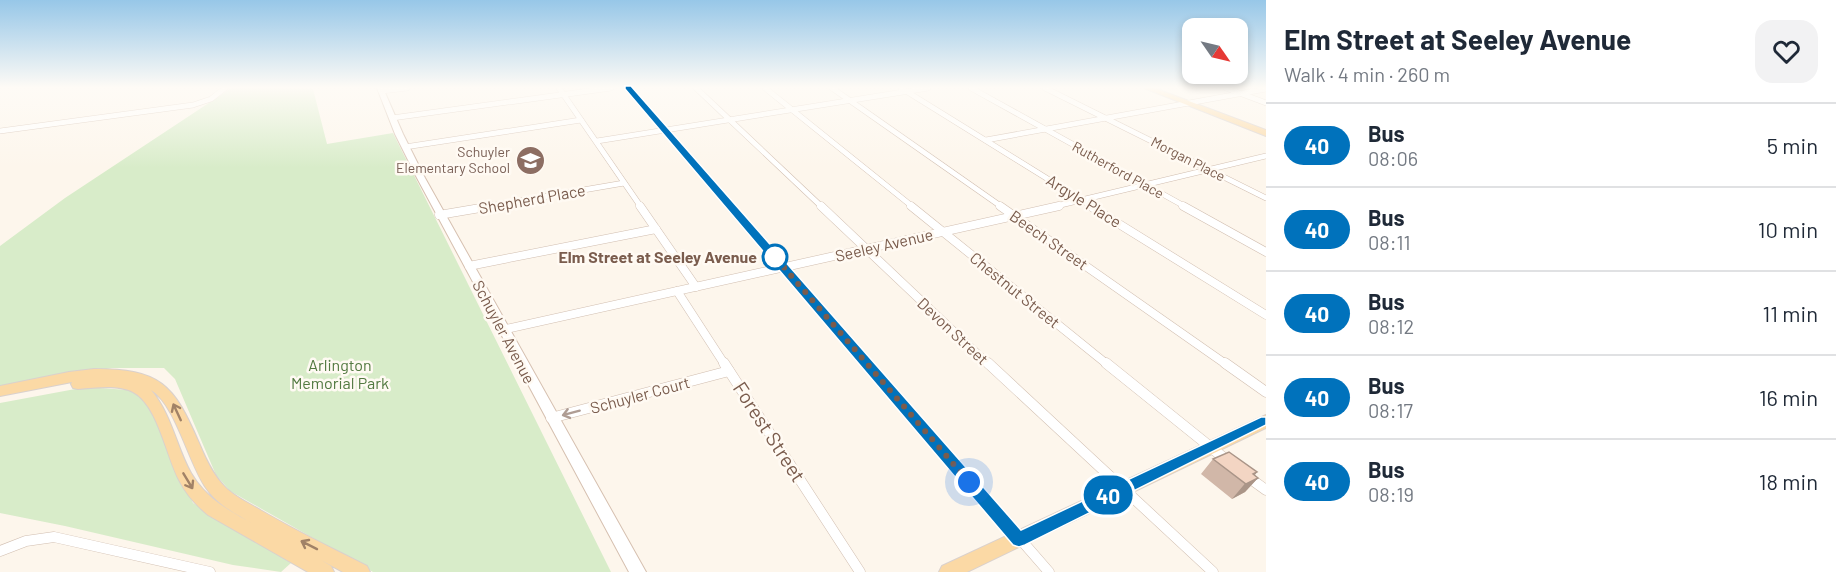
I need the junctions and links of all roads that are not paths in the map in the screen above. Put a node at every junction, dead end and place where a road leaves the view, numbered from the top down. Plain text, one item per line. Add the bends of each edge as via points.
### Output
1 (118, 115) edge
2 (391, 115) edge
3 (416, 115) edge
4 (577, 115) edge
5 (652, 115) edge
6 (725, 115) edge
7 (757, 115) edge
8 (799, 115) edge
9 (872, 115) edge
10 (945, 115) edge
11 (1019, 115) edge
12 (1099, 115) edge
13 (1124, 115) edge
14 (1218, 115) edge
15 (392, 118) junction
16 (1106, 118) junction
17 (730, 119) junction
18 (581, 120) junction
19 (0, 130) edge
20 (665, 130) junction
21 (1046, 130) junction
22 (1266, 134) edge
23 (986, 140) junction
24 (597, 141) junction
25 (405, 147) junction
26 (1266, 156) edge
27 (1210, 170) junction
28 (624, 183) junction
29 (1147, 186) junction
30 (1266, 198) edge
31 (1083, 200) junction
32 (440, 215) junction
33 (1015, 215) junction
34 (656, 229) junction
35 (943, 231) junction
36 (866, 249) junction
37 (1266, 252) edge
38 (469, 266) junction
39 (784, 268) junction
40 (696, 287) junction
41 (677, 291) junction
42 (1266, 315) edge
43 (502, 330) junction
44 (729, 371) junction
45 (0, 391) edge
46 (1266, 392) edge
47 (0, 399) edge
48 (550, 418) junction
49 (1266, 421) edge
50 (1210, 447) junction
51 (1121, 489) junction
52 (1266, 490) edge
53 (1019, 540) junction
54 (0, 551) edge
55 (210, 572) edge
56 (325, 572) edge
57 (361, 572) edge
58 (638, 572) edge
59 (860, 572) edge
60 (948, 572) edge
61 (1049, 572) edge
62 (1213, 572) edge

1 - 19 street
2 - 15 main road, Schuyler Avenue
3 - 15 street
4 - 18 street
5 - 20 street
6 - 17 street, Devon Street
7 - 17 street
8 - 35 street, Chestnut Street
9 - 33 street, Beech Street
10 - 23 street, Argyle Place
11 - 21 street, Rutherford Place
12 - 16 street, Morgan Place
13 - 16 street
14 - 22 main road
15 - 25 main road, Schuyler Avenue
16 - 21 street
16 - 27 street, Morgan Place
17 - 20 street
17 - 36 street, Devon Street
18 - 24 street
18 - 25 street
20 - 24 street
20 - 39 street
21 - 23 street
21 - 29 street, Rutherford Place
23 - 31 street, Argyle Place
24 - 28 street
25 - 32 main road, Schuyler Avenue
26 - 27 street, Seeley Avenue
27 - 29 street, Seeley Avenue
27 - 30 street, Morgan Place
28 - 32 street, Shepherd Place
28 - 34 street
29 - 31 street, Seeley Avenue
29 - 37 street, Rutherford Place
31 - 33 street, Seeley Avenue
31 - 42 street, Argyle Place
32 - 38 main road, Schuyler Avenue
33 - 35 street, Seeley Avenue
33 - 46 street, Beech Street
34 - 38 street
34 - 40 street
35 - 36 street, Seeley Avenue
35 - 50 street, Chestnut Street
36 - 39 street, Seeley Avenue
36 - 51 street, Devon Street
38 - 43 main road, Schuyler Avenue
39 - 40 street, Seeley Avenue
39 - 53 street
40 - 41 street, Seeley Avenue
41 - 43 street, Seeley Avenue
41 - 44 street, Forest Street
43 - 48 main road, Schuyler Avenue
44 -> 48 street, Schuyler Court
44 - 59 street, Forest Street
57 -> 45 main road via 267,523 222,494 208,477 174,405 156,385 126,374 105,373
47 -> 56 main road via 69,385 109,383 137,387 155,405 184,476 208,506
48 - 58 main road, Schuyler Avenue
49 - 50 main road
50 - 51 main road
50 - 52 street, Chestnut Street
51 - 53 main road
51 - 62 street, Devon Street
53 - 60 main road
53 - 61 street
54 - 55 street via 24,541 54,537

